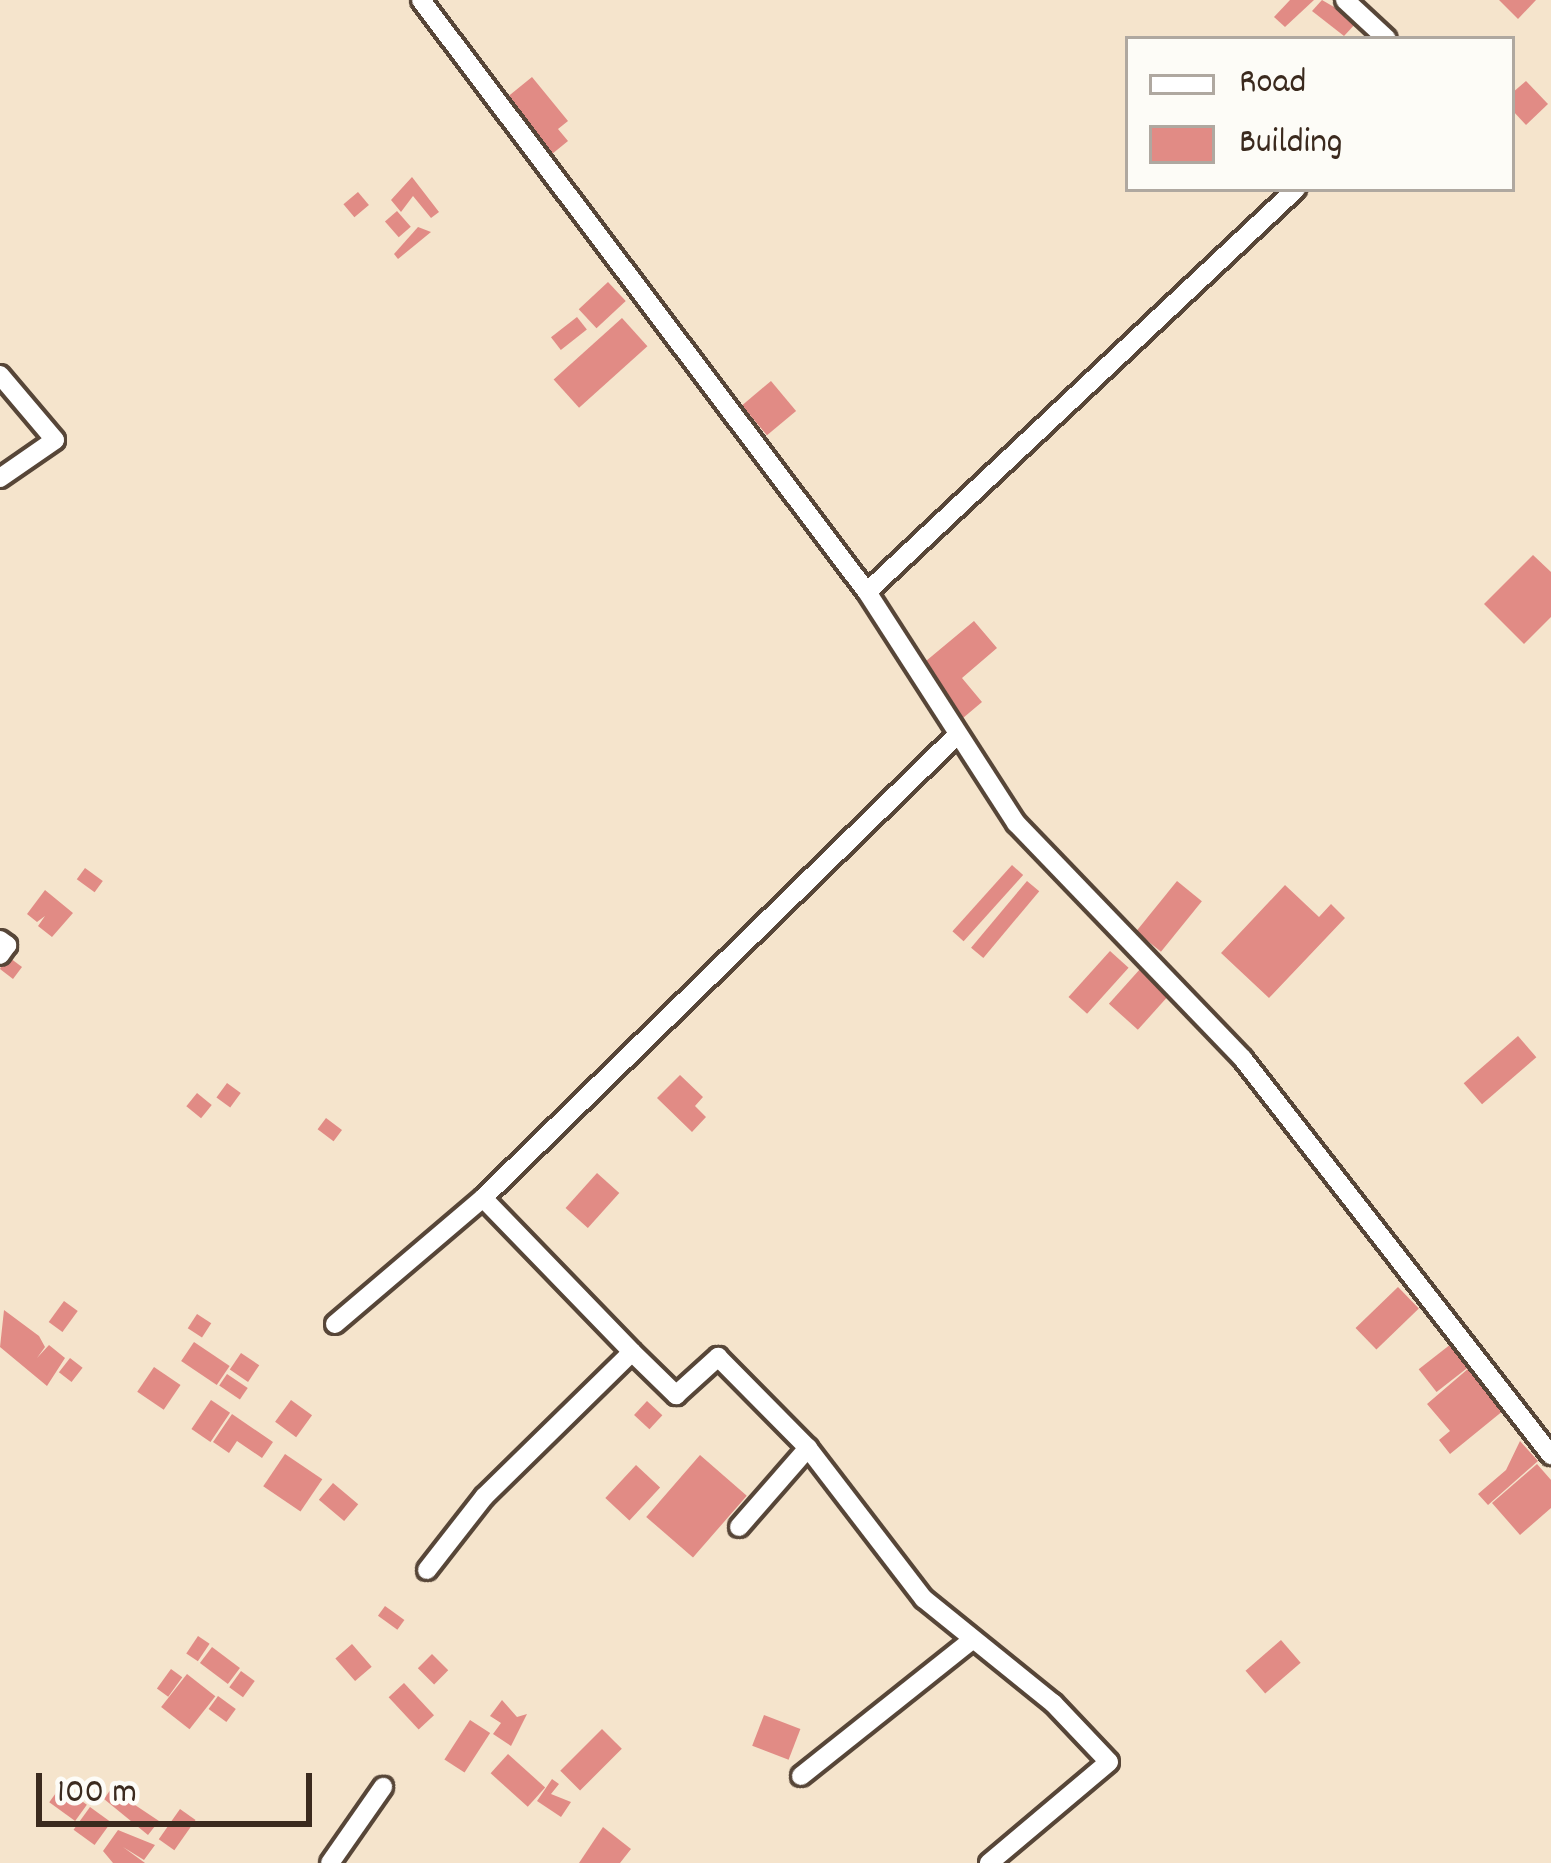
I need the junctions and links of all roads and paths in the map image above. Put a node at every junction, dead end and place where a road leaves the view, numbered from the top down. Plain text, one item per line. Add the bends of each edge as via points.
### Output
1 (422, 0) edge
2 (1345, 0) edge
3 (1385, 36) edge
4 (1293, 192) edge
5 (0, 375) edge
6 (0, 478) edge
7 (867, 592) junction
8 (955, 737) junction
9 (0, 940) edge
10 (0, 955) edge
11 (482, 1198) junction
12 (334, 1324) dead end
13 (632, 1352) junction
14 (808, 1448) junction
15 (1551, 1454) edge
16 (739, 1527) dead end
17 (427, 1570) dead end
18 (971, 1641) junction
19 (801, 1776) dead end
20 (382, 1787) dead end
21 (329, 1863) edge
22 (989, 1863) edge

1 - 7 street
2 - 3 street
4 - 7 street
5 - 6 street via 56,440
7 - 8 street
8 - 11 street
8 - 15 street via 1016,823 1243,1058
9 - 10 street via 7,945
11 - 12 street
11 - 13 street
13 - 14 street via 676,1395 718,1357
13 - 17 street via 484,1497
14 - 16 street
14 - 18 street via 924,1599
18 - 19 street
18 - 22 street via 1053,1703 1109,1762
20 - 21 street

